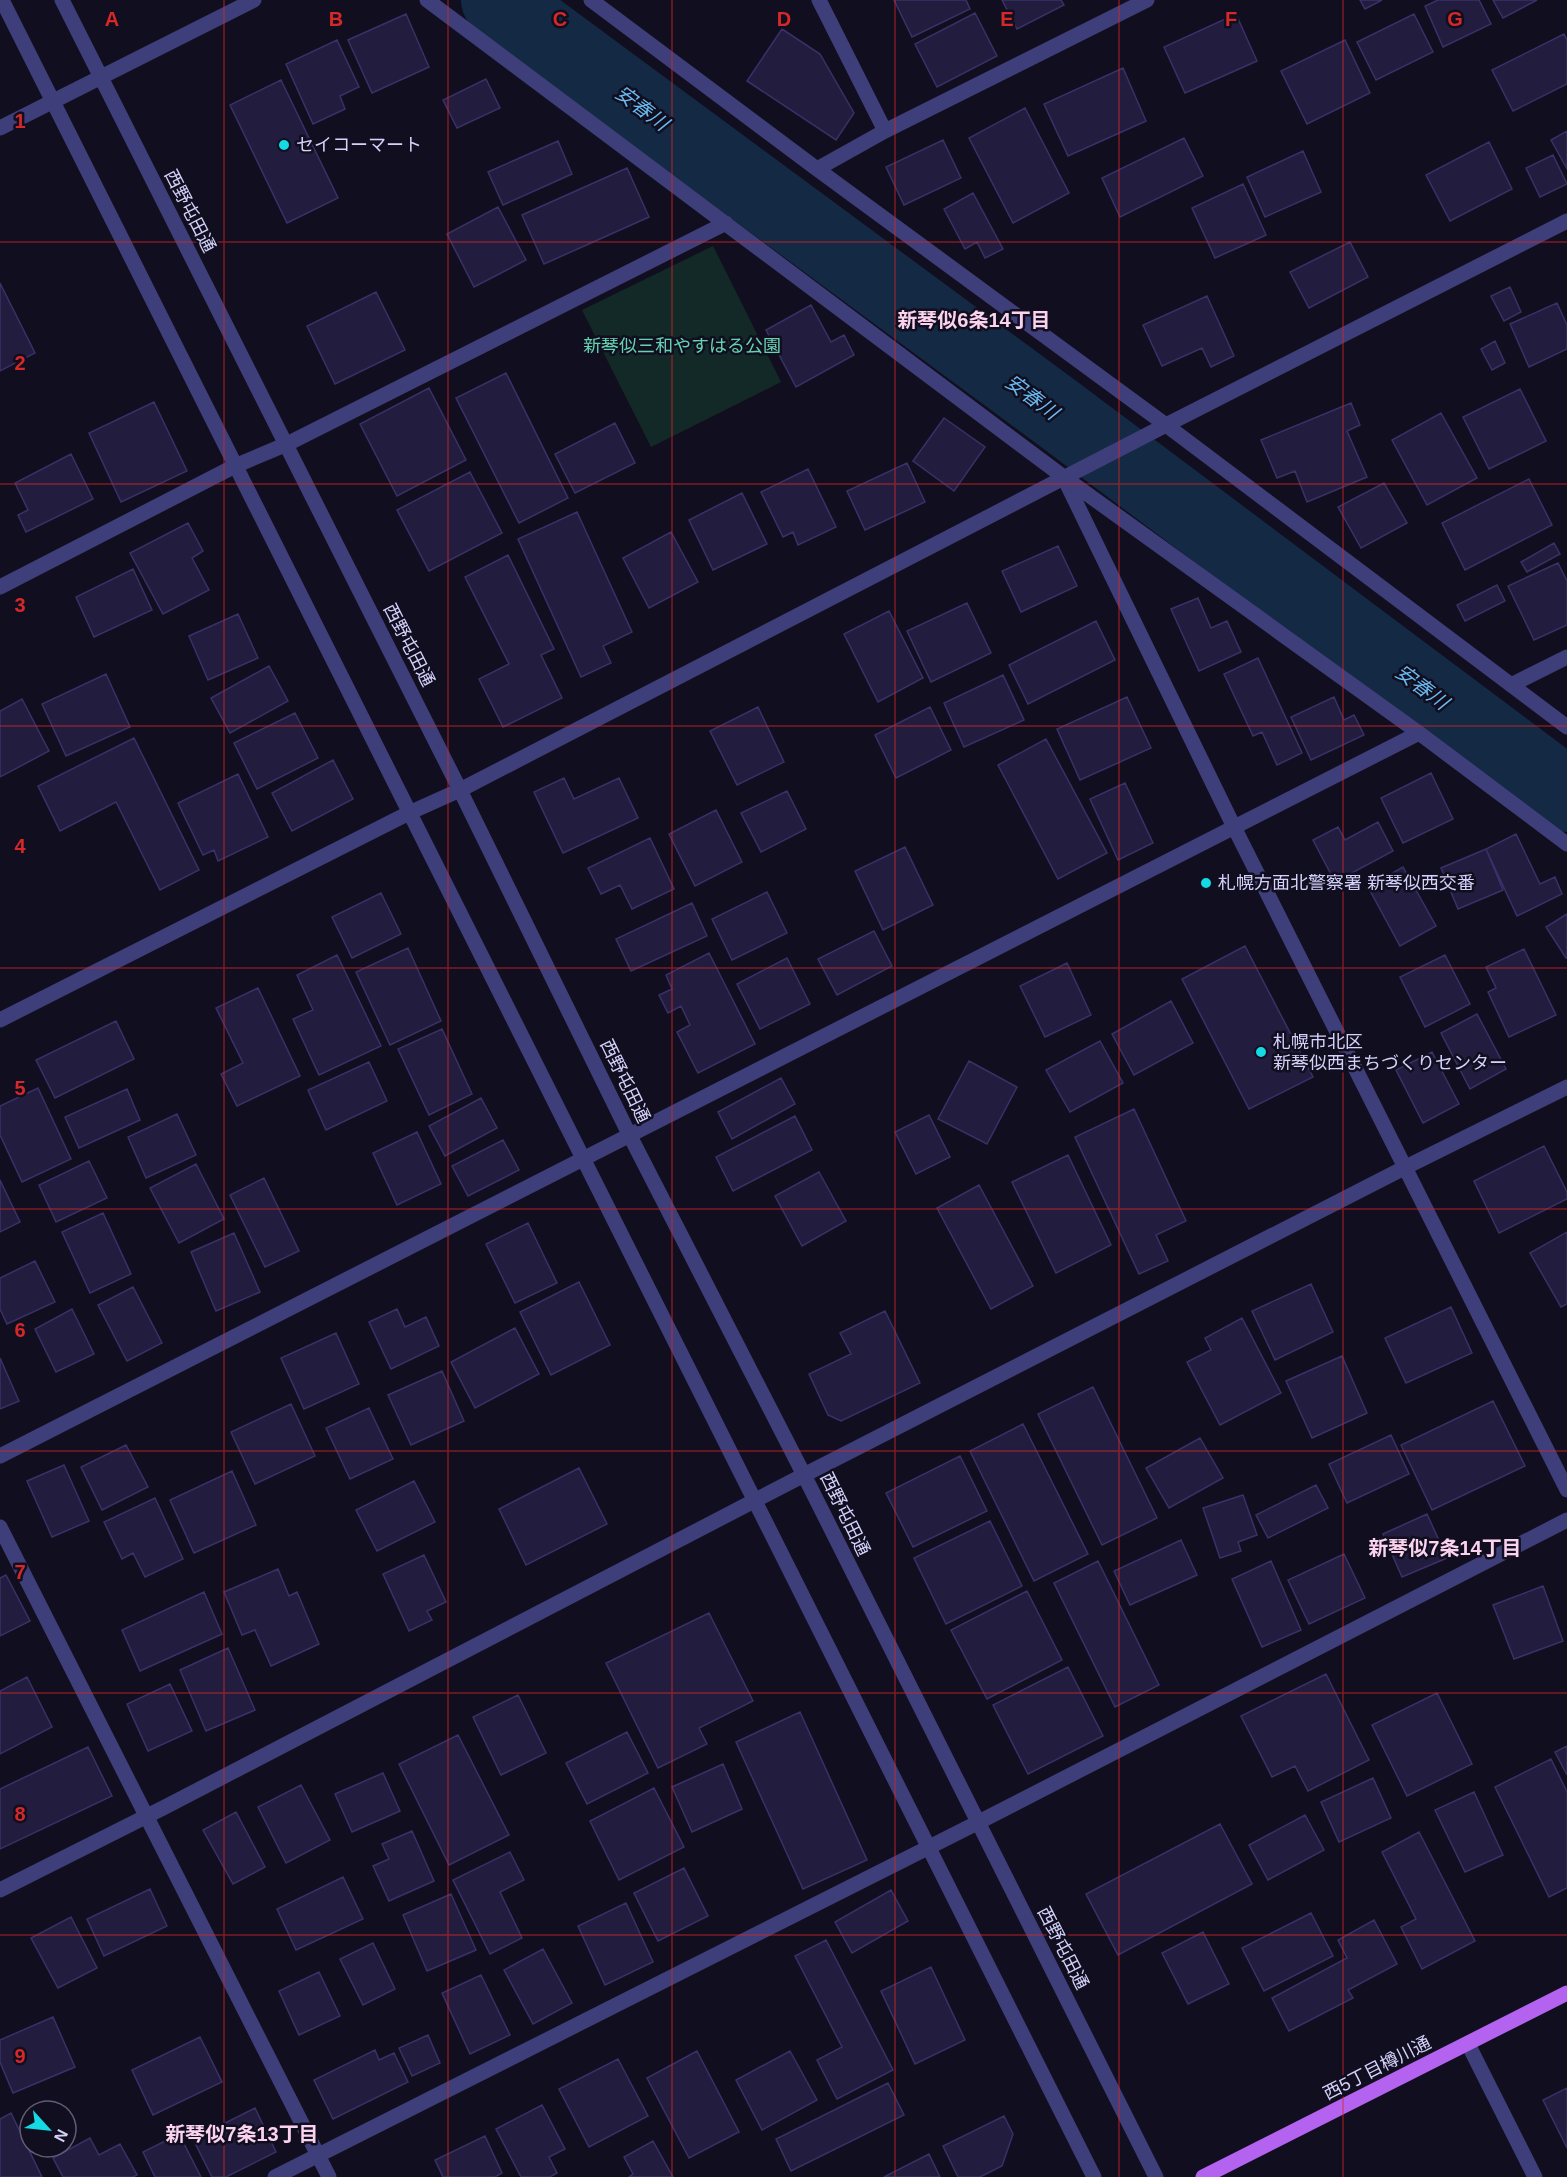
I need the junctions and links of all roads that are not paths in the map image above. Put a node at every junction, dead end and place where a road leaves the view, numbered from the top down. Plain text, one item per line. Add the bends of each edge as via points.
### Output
1 (2, 0) edge
2 (62, 0) edge
3 (254, 0) edge
4 (427, 0) edge
5 (591, 0) edge
6 (819, 0) edge
7 (1147, 0) edge
8 (101, 77) junction
9 (52, 101) junction
10 (0, 128) edge
11 (885, 131) junction
12 (817, 169) junction
13 (1567, 221) edge
14 (726, 223) junction
15 (1166, 425) junction
16 (287, 444) junction
17 (236, 466) junction
18 (1065, 478) junction
19 (0, 587) edge
20 (1567, 657) edge
21 (1510, 685) junction
22 (1567, 727) edge
23 (1419, 733) junction
24 (460, 790) junction
25 (409, 813) junction
26 (1234, 826) junction
27 (1567, 844) edge
28 (0, 1020) edge
29 (1567, 1087) edge
30 (629, 1134) junction
31 (582, 1159) junction
32 (1404, 1168) junction
33 (0, 1456) edge
34 (804, 1475) junction
35 (1567, 1490) edge
36 (755, 1502) junction
37 (1567, 1520) edge
38 (0, 1527) edge
39 (147, 1817) junction
40 (977, 1822) junction
41 (928, 1847) junction
42 (0, 1890) edge
43 (1567, 1993) edge
44 (1468, 2044) junction
45 (317, 2155) junction
46 (275, 2177) edge
47 (328, 2177) edge
48 (1095, 2177) edge
49 (1156, 2177) edge
50 (1203, 2177) edge
51 (1535, 2177) edge

1 - 9 street
2 - 8 street, 西野屯田通
3 - 8 street
4 - 14 street
5 - 12 street
6 - 11 street
7 - 11 street
8 - 9 street
8 - 16 street, 西野屯田通
9 - 10 street
9 - 17 street
11 - 12 street
12 - 15 street
13 - 15 street
14 - 16 street
14 - 18 street
15 - 18 street
15 - 21 street
16 - 17 street
16 - 24 street, 西野屯田通
17 - 19 street
17 - 25 street
18 - 23 street
18 - 24 street
18 - 26 street
20 - 21 street
21 - 22 street
23 - 26 street
23 - 27 street
24 - 25 street
24 - 30 street, 西野屯田通
25 - 28 street
25 - 31 street
26 - 30 street
26 - 32 street
29 - 32 street
30 - 31 street
30 - 34 street, 西野屯田通
31 - 33 street
31 - 36 street
32 - 34 street
32 - 35 street
34 - 36 street
34 - 40 street, 西野屯田通
36 - 39 street
36 - 41 street
37 - 40 street
38 - 39 street
39 - 42 street
39 - 45 street
40 - 41 street
40 - 49 street, 西野屯田通
41 - 45 street
41 - 48 street
43 - 44 main road, 西5丁目樽川通
44 - 50 main road, 西5丁目樽川通
44 - 51 street
45 - 46 street
45 - 47 street

